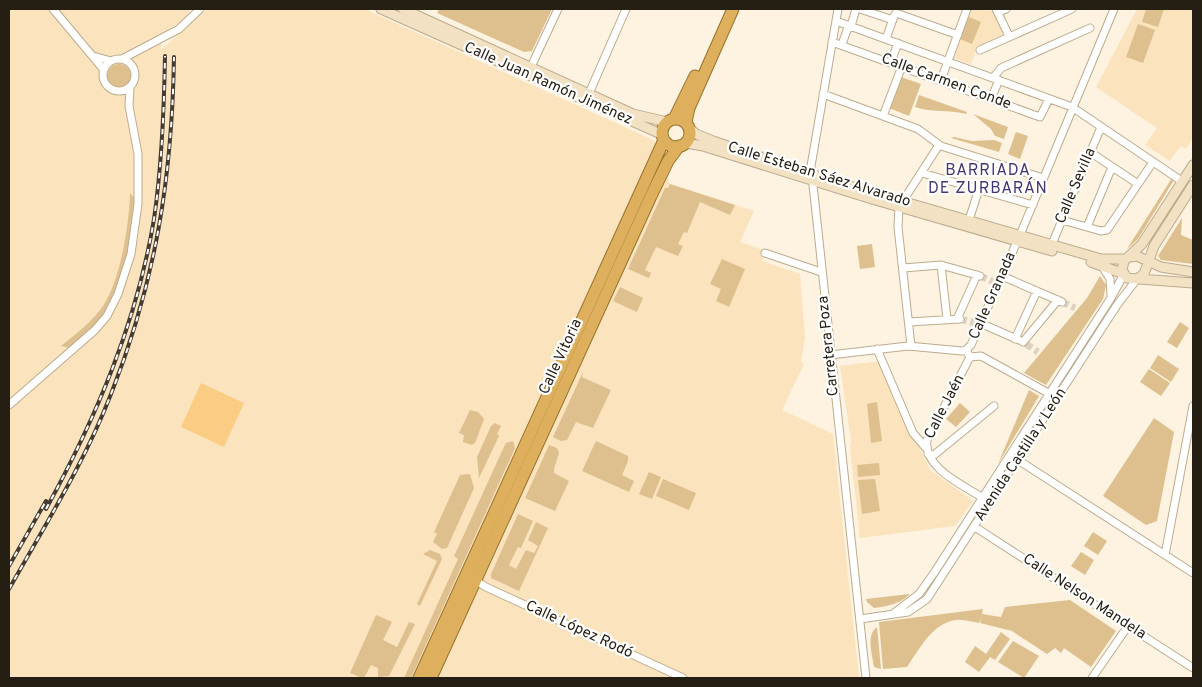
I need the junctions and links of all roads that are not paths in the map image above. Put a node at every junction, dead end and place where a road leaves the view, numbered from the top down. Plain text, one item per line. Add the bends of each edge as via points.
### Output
1 (53, 9) edge
2 (200, 9) edge
3 (381, 9) edge
4 (403, 9) edge
5 (558, 9) edge
6 (626, 9) edge
7 (726, 9) edge
8 (733, 9) edge
9 (856, 9) edge
10 (860, 9) edge
11 (1114, 9) edge
12 (964, 10) edge
13 (1000, 10) edge
14 (1067, 10) edge
15 (393, 11) edge
16 (896, 11) edge
17 (412, 12) edge
18 (837, 15) edge
19 (893, 20) junction
20 (850, 26) junction
21 (1090, 28) dead end
22 (436, 29) junction
23 (958, 35) junction
24 (1009, 36) junction
25 (886, 39) junction
26 (832, 42) junction
27 (898, 43) junction
28 (842, 44) junction
29 (980, 50) dead end
30 (140, 51) junction
31 (93, 56) junction
32 (122, 59) junction
33 (111, 61) junction
34 (891, 62) junction
35 (948, 62) junction
36 (902, 66) junction
37 (133, 67) junction
38 (104, 70) junction
39 (529, 72) junction
40 (996, 79) junction
41 (941, 80) junction
42 (130, 87) junction
43 (117, 91) junction
44 (587, 93) junction
45 (823, 94) junction
46 (991, 99) junction
47 (1049, 99) junction
48 (588, 103) junction
49 (128, 106) junction
50 (1072, 107) junction
51 (883, 116) junction
52 (679, 123) junction
53 (1101, 127) junction
54 (664, 138) junction
55 (683, 145) junction
56 (939, 145) junction
57 (1090, 152) junction
58 (1153, 162) junction
59 (1193, 166) edge
60 (1112, 167) junction
61 (922, 172) junction
62 (812, 177) junction
63 (1043, 178) junction
64 (1183, 182) junction
65 (1138, 184) junction
66 (1193, 185) edge
67 (979, 189) junction
68 (901, 204) junction
69 (1032, 204) junction
70 (969, 220) junction
71 (1062, 220) junction
72 (1087, 227) junction
73 (1019, 238) junction
74 (1052, 244) junction
75 (1151, 252) junction
76 (765, 253) dead end
77 (1128, 258) junction
78 (1145, 263) junction
79 (941, 265) junction
80 (1102, 265) junction
81 (1161, 267) junction
82 (903, 268) junction
83 (821, 272) junction
84 (1193, 272) edge
85 (1124, 274) junction
86 (1002, 276) junction
87 (1138, 279) junction
88 (1193, 283) edge
89 (1037, 291) junction
90 (1112, 298) junction
91 (948, 319) junction
92 (909, 322) junction
93 (979, 324) junction
94 (1015, 338) junction
95 (911, 346) junction
96 (876, 349) junction
97 (966, 350) junction
98 (830, 355) junction
99 (970, 357) junction
100 (1050, 394) junction
101 (10, 403) edge
102 (994, 406) dead end
103 (1193, 406) edge
104 (1192, 416) edge
105 (927, 451) junction
106 (1018, 460) junction
107 (983, 498) junction
108 (491, 520) junction
109 (975, 527) junction
110 (1165, 555) junction
111 (1193, 573) edge
112 (475, 582) junction
113 (459, 591) junction
114 (894, 613) junction
115 (860, 619) junction
116 (1128, 626) junction
117 (1193, 668) edge
118 (672, 676) edge
119 (419, 678) edge
120 (431, 678) edge
121 (683, 678) edge
122 (866, 678) edge
123 (1092, 678) edge

1 - 31 street
2 - 30 street via 184,26
3 - 15 main road, Calle Juan Ramón Jiménez
4 - 17 main road, Calle Juan Ramón Jiménez
5 - 39 street
6 - 44 street
7 - 52 highway
8 - 52 highway via 689,108
9 - 20 street
10 - 19 street
11 - 50 street, Calle Granada
12 - 23 street
13 - 24 street
14 - 24 street
15 - 22 main road, Calle Juan Ramón Jiménez
16 - 19 street
16 - 23 street
17 - 22 main road, Calle Juan Ramón Jiménez
18 - 20 street
18 - 26 street, Carretera Poza
19 - 25 street
20 - 25 street
20 - 28 street
21 - 40 street via 1001,68
22 - 39 main road, Calle Juan Ramón Jiménez
23 - 35 street
24 - 29 street
25 - 27 street
26 - 28 street, Calle Carmen Conde
26 - 45 street, Carretera Poza
27 - 34 street
27 - 35 street
28 - 34 street, Calle Carmen Conde
30 - 32 street
30 - 37 street
31 - 33 street
31 - 38 street
32 - 33 street
32 - 37 street
33 - 38 street
34 - 36 street, Calle Carmen Conde
35 - 40 street
35 - 41 street
36 - 41 street, Calle Carmen Conde
36 - 51 street
37 - 42 street via 135,79
38 - 43 street via 107,85
39 - 44 main road, Calle Juan Ramón Jiménez
39 - 48 main road, Calle Juan Ramón Jiménez
40 - 46 street
40 - 47 street
41 - 46 street, Calle Carmen Conde
42 - 43 street
42 - 49 street
43 - 49 street
44 - 48 street
44 - 52 main road, Calle Juan Ramón Jiménez via 633,114 661,123
45 - 51 street
45 - 62 street, Carretera Poza
46 - 47 street, Calle Carmen Conde via 1040,117
47 - 50 street
48 - 54 main road, Calle Juan Ramón Jiménez
49 - 101 street via 138,154 138,204 131,254 118,294 107,316 95,330
50 - 53 street
50 - 63 street, Calle Granada
51 - 56 street via 918,129
52 - 54 highway, Calle Vitoria
52 - 55 highway, Calle Vitoria via 690,136
52 - 62 main road, Calle Esteban Sáez Alvarado via 713,141
53 - 57 street, Calle Sevilla
53 - 58 street
54 - 55 highway via 671,146
54 - 108 highway, Calle Vitoria
55 - 62 main road, Calle Esteban Sáez Alvarado via 704,146
55 - 112 highway, Calle Vitoria via 668,161 651,196
56 - 61 street
56 - 63 street
57 - 60 street
57 - 71 street, Calle Sevilla
58 - 64 street
58 - 65 street
59 - 64 main road
60 - 65 street
60 - 72 street
61 - 67 street
61 - 68 street
62 - 68 main road, Calle Esteban Sáez Alvarado
62 - 83 street, Carretera Poza
63 - 69 street, Calle Granada
64 - 77 main road via 1150,234
65 - 72 street via 1108,230
66 - 75 main road
67 - 69 street
67 - 70 street
68 - 70 main road, Calle Esteban Sáez Alvarado
68 - 73 main road, Calle Esteban Sáez Alvarado
68 - 82 street via 898,227
69 - 73 street, Calle Granada
70 - 73 main road, Calle Esteban Sáez Alvarado
71 - 72 street
71 - 74 street, Calle Sevilla
73 - 74 main road, Calle Esteban Sáez Alvarado
73 - 80 main road, Calle Esteban Sáez Alvarado
73 - 86 street, Calle Granada
74 - 77 main road, Calle Esteban Sáez Alvarado via 1100,259
75 - 78 main road
75 - 81 main road
76 - 83 street
77 - 78 main road via 1137,256
77 - 85 main road via 1122,265
78 - 81 main road
78 - 87 main road via 1144,274
79 - 82 street
79 - 91 street
79 - 91 street via 978,276 958,319
80 - 85 main road, Calle Esteban Sáez Alvarado
80 - 90 street via 1110,279
81 - 84 main road
82 - 92 street
83 - 98 street, Carretera Poza
85 - 87 main road via 1130,279
85 - 90 street, Avenida Castilla y León
86 - 89 street
86 - 93 street, Calle Granada
87 - 88 main road
87 - 106 street, Avenida Castilla y León via 1117,305
89 - 94 street
89 - 94 street via 1060,301 1024,343
90 - 100 street, Avenida Castilla y León
91 - 92 street
92 - 95 street
93 - 94 street
93 - 97 street, Calle Granada
95 - 96 street
95 - 97 street
96 - 98 street
96 - 105 street via 913,433
97 - 99 street, Calle Jaén
98 - 115 street, Carretera Poza
99 - 100 street via 980,356
99 - 105 street, Calle Jaén via 927,440
100 - 107 street, Avenida Castilla y León
102 - 105 street via 934,455
103 - 104 street
104 - 110 street
105 - 107 street, Calle Jaén via 937,467
106 - 109 street, Avenida Castilla y León
106 - 110 street
107 - 114 street, Avenida Castilla y León via 925,587
108 - 112 street, Calle Vitoria via 488,539 473,573
108 - 113 highway, Calle Vitoria
109 - 114 street, Avenida Castilla y León via 927,599 914,609
109 - 116 street, Calle Nelson Mandela
110 - 111 street
112 - 113 highway
112 - 118 street, Calle López Rodó
112 - 120 highway, Calle Vitoria
113 - 119 highway, Calle Vitoria
114 - 115 street, Avenida Castilla y León
115 - 122 street, Carretera Poza
116 - 117 street, Calle Nelson Mandela
116 - 123 street
118 - 121 street, Calle López Rodó

